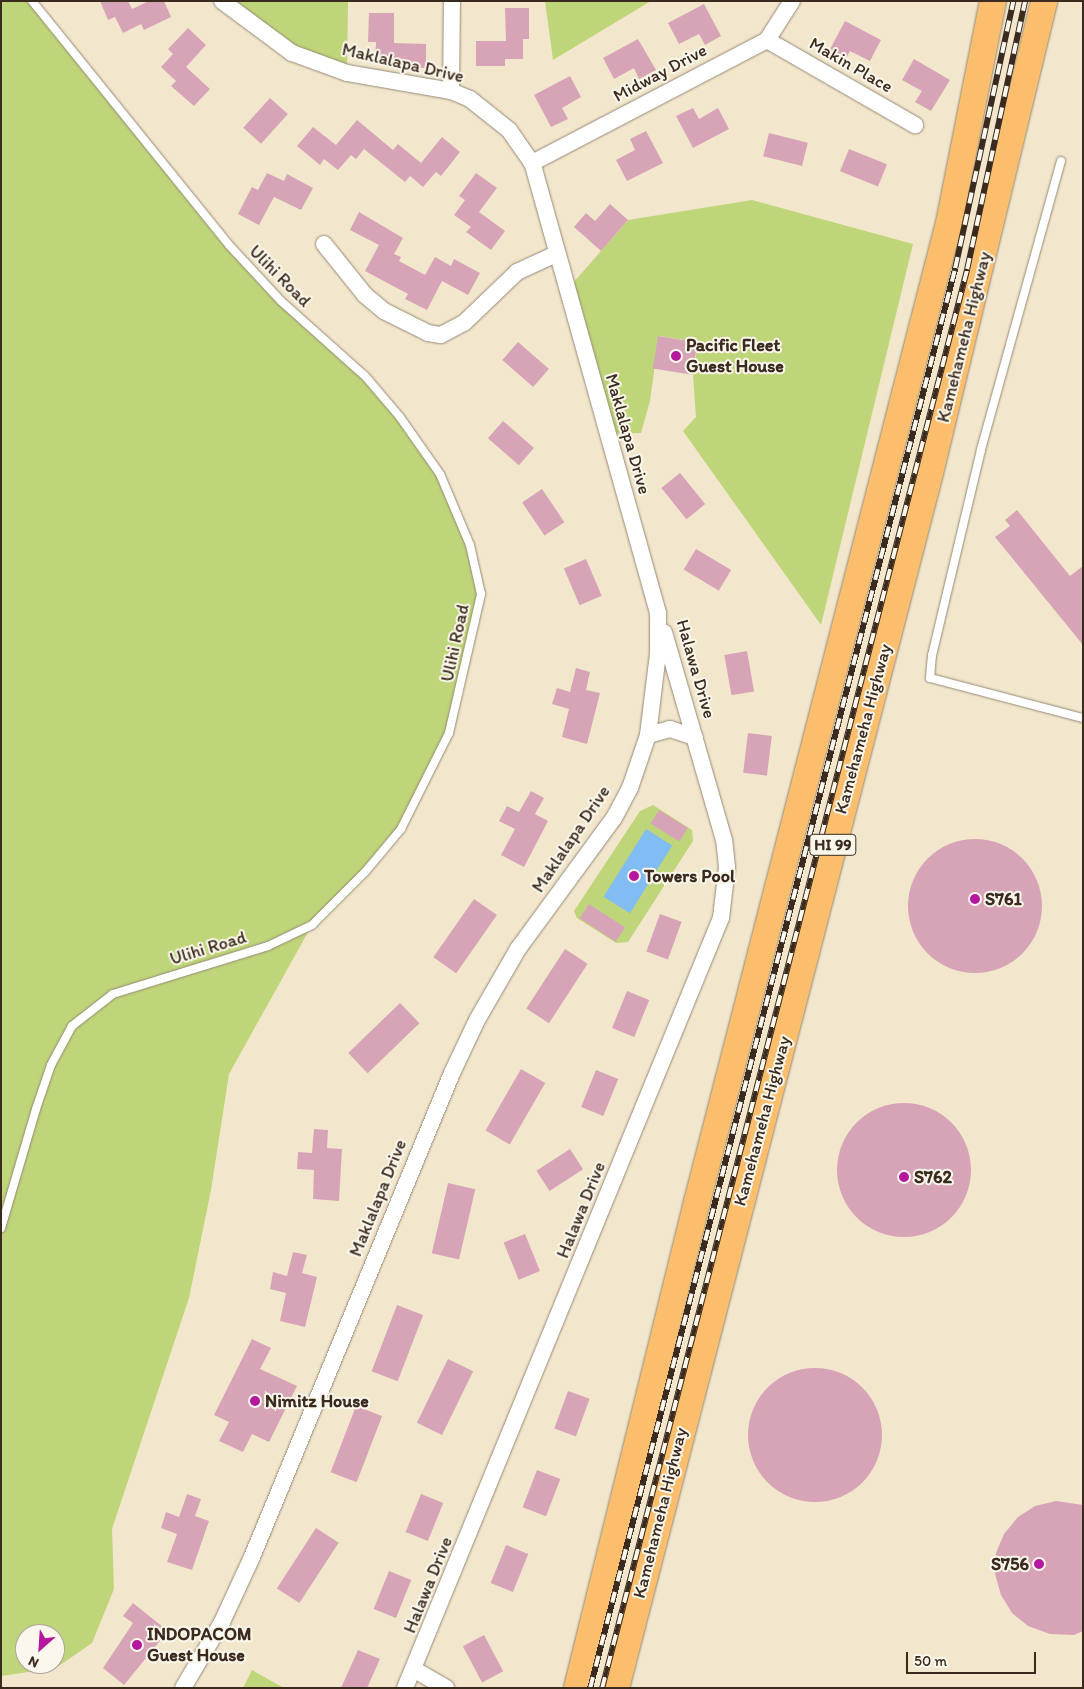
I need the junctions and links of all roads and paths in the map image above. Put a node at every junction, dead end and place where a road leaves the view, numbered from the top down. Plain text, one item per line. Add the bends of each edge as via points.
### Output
1 (32, 1) edge
2 (222, 1) edge
3 (452, 1) edge
4 (792, 1) edge
5 (993, 1) edge
6 (1044, 1) edge
7 (767, 40) junction
8 (451, 91) junction
9 (915, 125) dead end
10 (1061, 161) dead end
11 (532, 163) junction
12 (324, 244) dead end
13 (556, 254) junction
14 (658, 613) junction
15 (1083, 718) edge
16 (648, 735) junction
17 (695, 737) junction
18 (1, 1228) edge
19 (415, 1670) junction
20 (183, 1688) edge
21 (405, 1688) edge
22 (446, 1688) edge
23 (577, 1688) edge
24 (616, 1688) edge

1 - 18 lane, Ulihi Road via 229,245 281,300 366,376 400,418 440,474 470,545 480,594 449,733 401,829 366,871 312,925 268,946 113,994 72,1026 51,1065
2 - 8 street, Maklalapa Drive via 292,53 347,73
3 - 8 street
4 - 7 street, Midway Drive
5 - 23 main road, HI 99 via 949,223 697,1202
6 - 24 main road, Kamehameha Highway / HI 99 via 930,473
7 - 9 street, Makin Place
7 - 11 street, Midway Drive
8 - 11 street, Maklalapa Drive via 470,99 498,119
10 - 15 lane via 981,450 932,655 930,678
11 - 13 street, Maklalapa Drive
12 - 13 street via 365,295 384,311 428,333 441,335 464,323 517,272
13 - 14 street, Maklalapa Drive
14 - 16 street, Maklalapa Drive via 656,694
14 - 17 street, Halawa Drive
16 - 17 street, Halawa Drive via 670,729
16 - 20 street, Maklalapa Drive via 630,788 614,818 518,949 469,1038 252,1557 222,1622
17 - 19 street, Halawa Drive via 724,840 726,892 721,918
19 - 21 street, Halawa Drive
19 - 22 street

